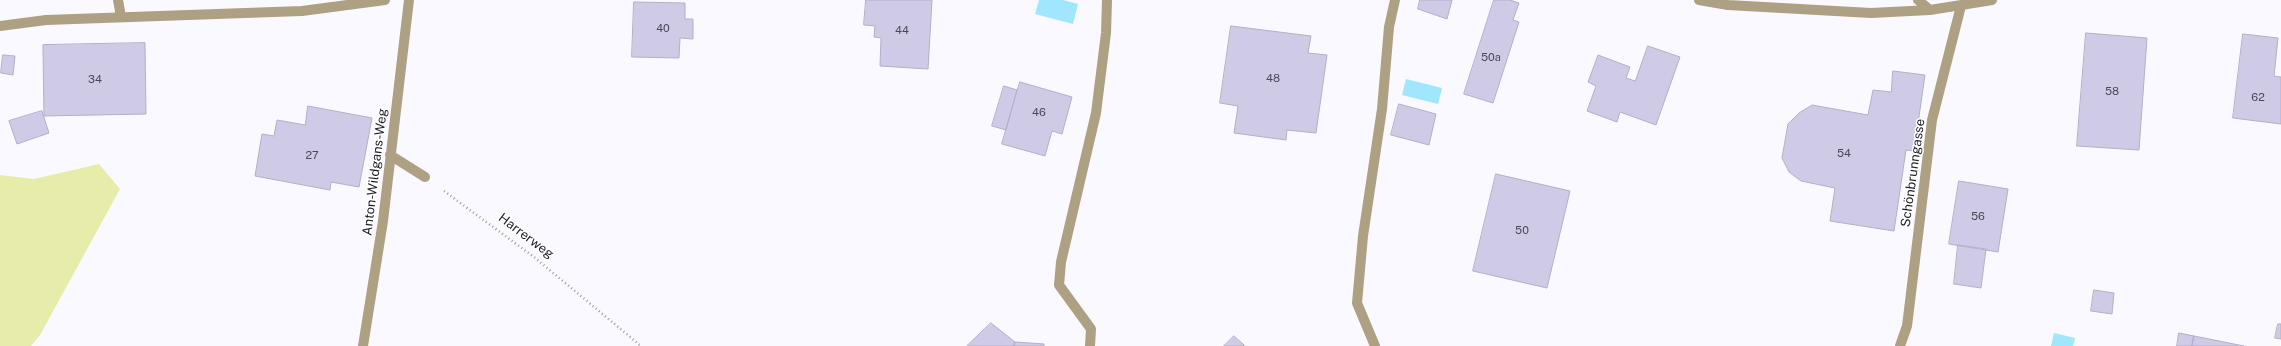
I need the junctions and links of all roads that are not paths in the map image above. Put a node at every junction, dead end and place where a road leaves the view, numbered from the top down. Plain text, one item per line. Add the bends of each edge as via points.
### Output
1 (118, 0) edge
2 (385, 0) edge
3 (409, 0) edge
4 (1106, 0) edge
5 (1395, 0) edge
6 (1700, 0) edge
7 (1918, 0) edge
8 (1992, 0) edge
9 (1961, 6) junction
10 (1930, 10) junction
11 (122, 17) junction
12 (0, 26) edge
13 (390, 155) junction
14 (425, 176) road end
15 (363, 346) edge
16 (1090, 346) edge
17 (1375, 346) edge
18 (1900, 346) edge

1 - 11 street
2 - 11 street via 302,11
3 - 13 street, Anton-Wildgans-Weg
4 - 16 street via 1106,33 1096,113 1061,262 1060,284 1091,329
5 - 17 street via 1389,27 1382,109 1363,236 1357,303
6 - 10 street via 1728,5 1818,11 1870,13
7 - 10 street
8 - 9 street
9 - 10 street
9 - 18 street, Schönbrunngasse via 1932,120 1907,326
11 - 12 street via 46,20
13 - 14 street
13 - 15 street, Anton-Wildgans-Weg via 383,221

